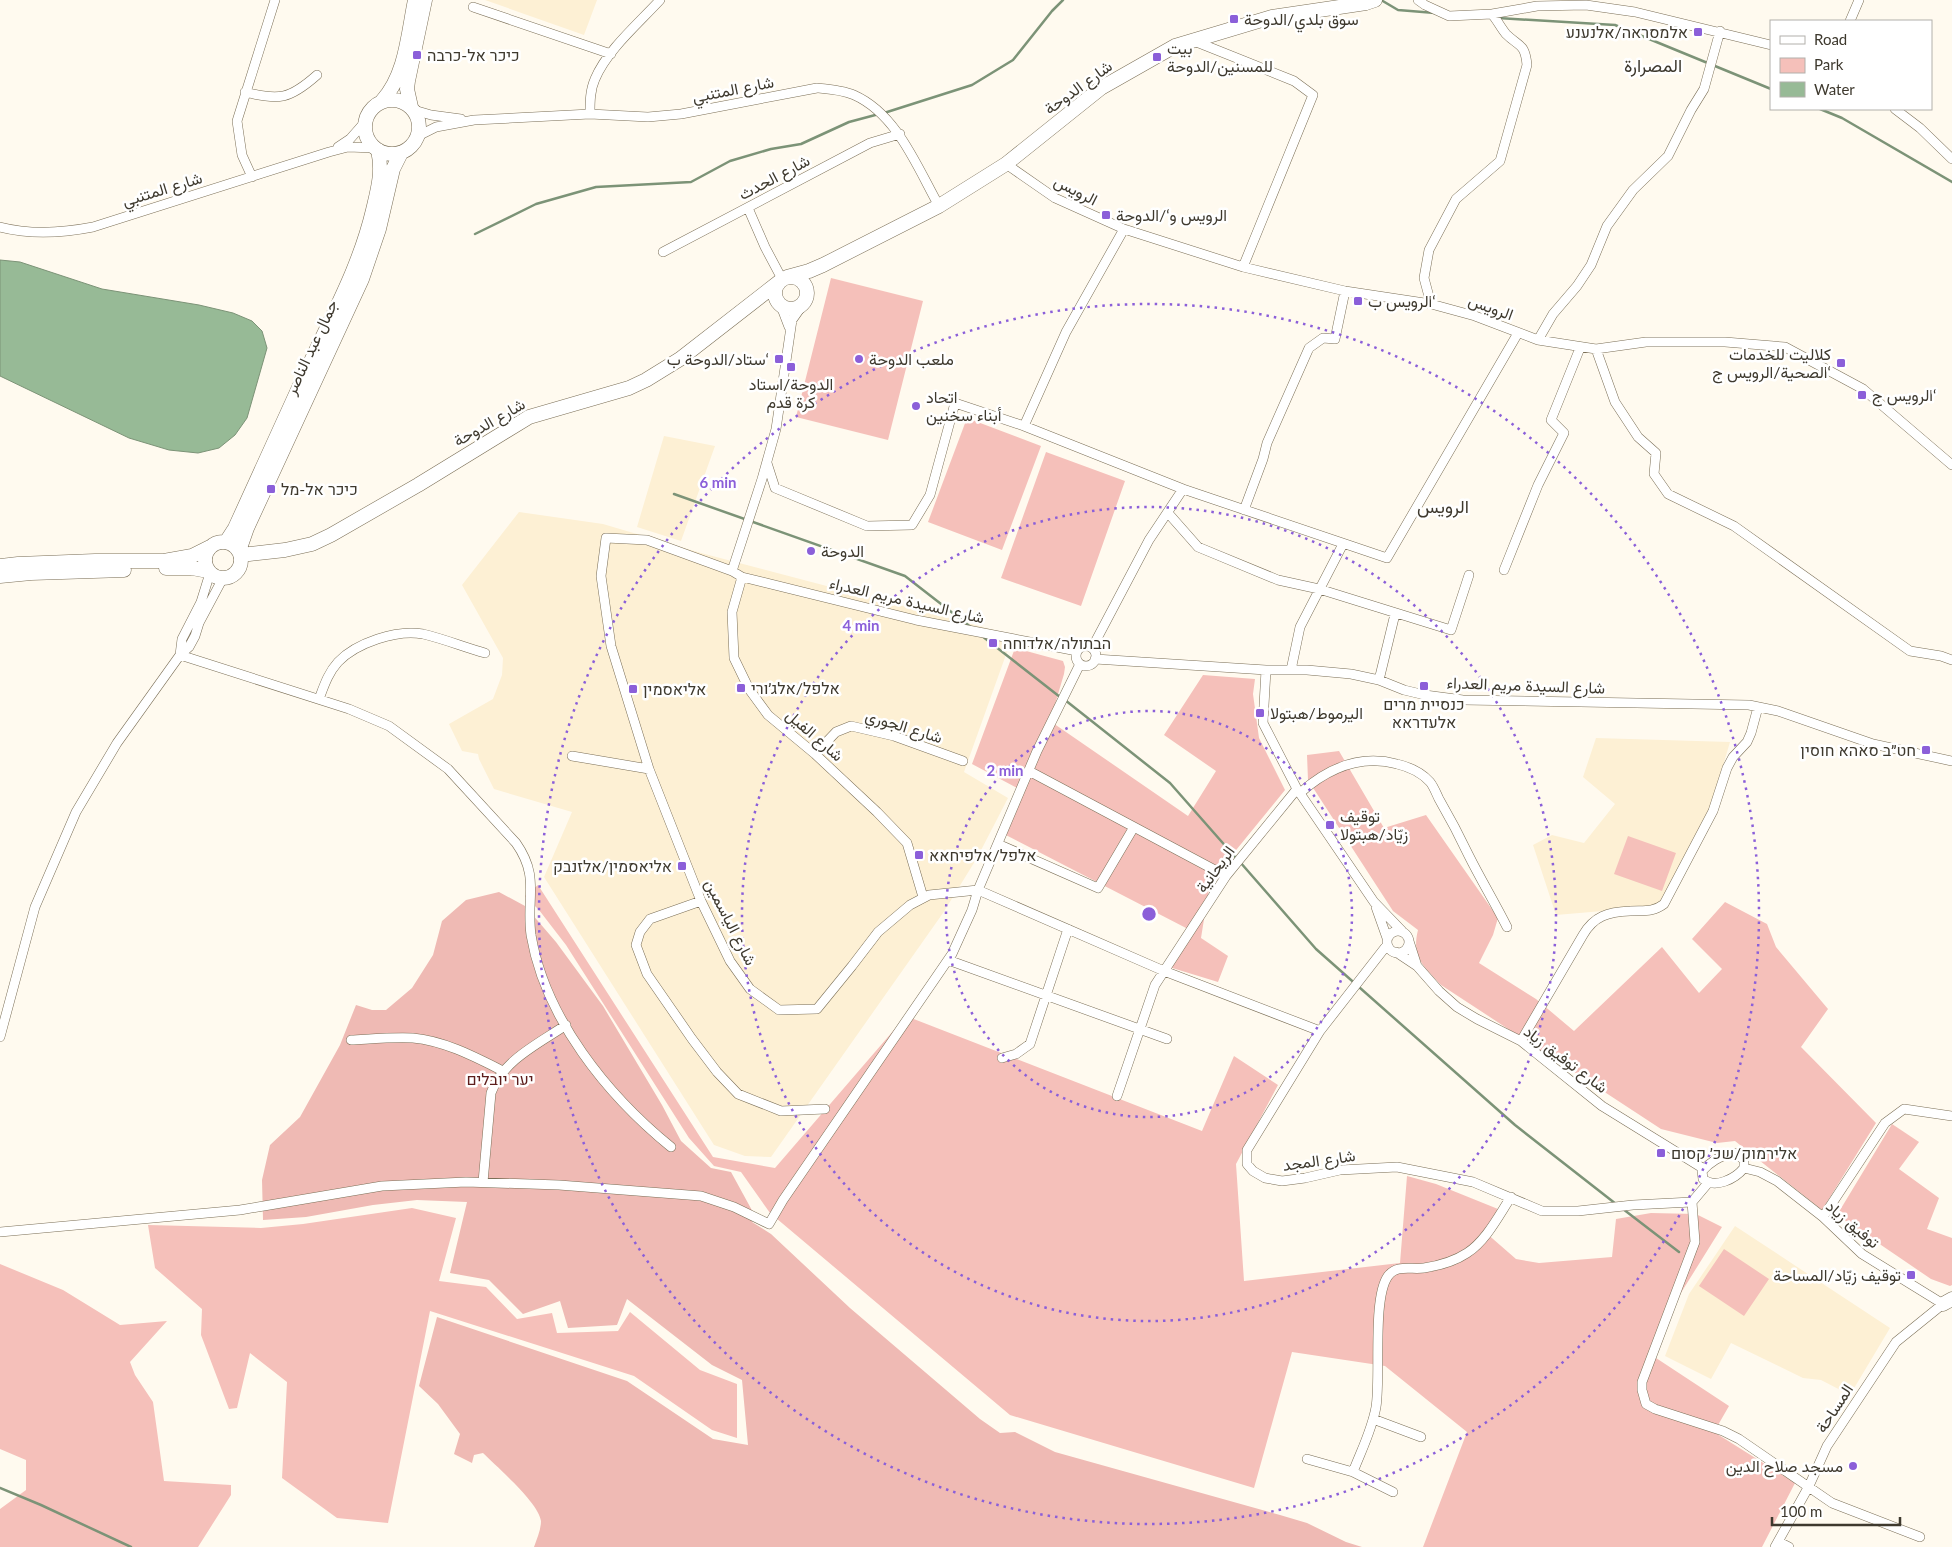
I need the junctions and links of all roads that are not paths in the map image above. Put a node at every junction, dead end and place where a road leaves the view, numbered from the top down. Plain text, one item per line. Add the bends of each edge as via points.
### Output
1 (275, 0) edge
2 (415, 0) edge
3 (425, 0) edge
4 (660, 0) edge
5 (1374, 0) edge
6 (1418, 0) edge
7 (1859, 0) edge
8 (473, 7) dead end
9 (1492, 14) junction
10 (1850, 20) edge
11 (1720, 31) junction
12 (1194, 41) junction
13 (1770, 45) edge
14 (611, 54) junction
15 (317, 75) dead end
16 (245, 92) junction
17 (382, 102) junction
18 (412, 109) junction
19 (1896, 110) edge
20 (590, 114) junction
21 (474, 120) junction
22 (365, 122) junction
23 (900, 134) junction
24 (418, 136) junction
25 (376, 149) junction
26 (329, 152) junction
27 (401, 153) junction
28 (1952, 159) edge
29 (1006, 164) junction
30 (252, 177) junction
31 (938, 206) junction
32 (748, 208) junction
33 (0, 227) edge
34 (1124, 229) junction
35 (663, 252) dead end
36 (826, 263) junction
37 (1243, 267) junction
38 (783, 280) junction
39 (1345, 291) junction
40 (805, 300) junction
41 (779, 303) junction
42 (1431, 304) junction
43 (748, 305) junction
44 (789, 332) junction
45 (1518, 333) junction
46 (1538, 340) junction
47 (1580, 348) junction
48 (1596, 349) junction
49 (1024, 426) junction
50 (767, 463) junction
51 (1952, 465) edge
52 (1183, 489) junction
53 (1244, 510) junction
54 (1168, 513) junction
55 (226, 542) junction
56 (1343, 544) junction
57 (210, 547) junction
58 (240, 553) junction
59 (0, 566) edge
60 (1504, 570) dead end
61 (732, 571) junction
62 (214, 574) junction
63 (1469, 575) dead end
64 (0, 576) edge
65 (742, 577) junction
66 (1319, 590) junction
67 (1395, 614) junction
68 (1092, 648) junction
69 (1077, 651) junction
70 (485, 653) dead end
71 (180, 655) junction
72 (1095, 659) junction
73 (1952, 660) edge
74 (1080, 664) junction
75 (1266, 670) junction
76 (1291, 670) junction
77 (1379, 680) junction
78 (319, 699) junction
79 (1758, 707) junction
80 (816, 754) junction
81 (572, 756) dead end
82 (1952, 761) edge
83 (964, 762) dead end
84 (649, 769) junction
85 (1028, 771) junction
86 (1298, 791) junction
87 (1134, 827) junction
88 (998, 844) junction
89 (1226, 876) junction
90 (978, 890) junction
91 (923, 897) junction
92 (701, 901) junction
93 (1374, 902) junction
94 (1507, 927) dead end
95 (1068, 929) junction
96 (1402, 932) junction
97 (1387, 941) junction
98 (1409, 941) junction
99 (1396, 952) junction
100 (948, 960) junction
101 (1417, 966) junction
102 (1164, 971) junction
103 (1047, 996) junction
104 (566, 1026) junction
105 (1140, 1029) junction
106 (1320, 1031) junction
107 (0, 1037) edge
108 (1167, 1039) dead end
109 (351, 1040) dead end
110 (1521, 1041) junction
111 (1002, 1058) dead end
112 (503, 1071) junction
113 (1117, 1096) dead end
114 (825, 1109) dead end
115 (1952, 1116) edge
116 (671, 1147) dead end
117 (1744, 1168) junction
118 (1704, 1169) junction
119 (484, 1182) junction
120 (1708, 1182) junction
121 (1511, 1197) junction
122 (1692, 1202) junction
123 (1823, 1217) junction
124 (0, 1232) edge
125 (1947, 1301) edge
126 (1373, 1419) junction
127 (1421, 1437) dead end
128 (1307, 1459) dead end
129 (1353, 1472) junction
130 (1809, 1486) junction
131 (1393, 1492) dead end
132 (1920, 1536) dead end
133 (1777, 1544) edge
134 (1789, 1547) edge

1 - 16 street
2 - 17 street via 400,70 394,87
3 - 18 street via 408,81
4 - 14 street
5 - 12 street, شارع الدوحة via 1272,17
6 - 9 street via 1449,16
7 - 10 street
8 - 14 street
9 - 11 street via 1538,6 1586,5
9 - 42 street via 1506,34 1526,53 1526,65 1500,161 1456,199 1428,250 1424,278
11 - 13 street
11 - 46 street via 1704,89 1668,156 1633,190 1607,226 1591,265 1553,314
12 - 29 street, شارع الدوحة via 1175,46 1101,88
12 - 37 street via 1294,81 1313,95
14 - 20 street via 596,78
15 - 16 street via 304,87 279,98
16 - 30 street via 237,121 238,136
17 - 18 street via 398,100
17 - 22 street via 373,107
18 - 21 street
18 - 24 street via 420,127
19 - 28 street
20 - 21 street, شارع المتنبي
20 - 23 street, شارع المتنبي via 648,117 680,114 817,88 855,96 885,117
21 - 24 street via 436,127
22 - 25 street via 368,139
22 - 26 street via 350,139
23 - 31 street, شارع المتنبي
23 - 32 street, شارع الحدث via 870,143
24 - 27 street via 414,145
25 - 26 street via 348,147
25 - 27 street via 388,154
25 - 55 street, جمال عبد الناصر via 381,164 380,178 367,236 352,276
26 - 30 street, شارع المتنبي
27 - 58 street, جمال عبد الناصر via 393,169 379,229 362,279 247,528
29 - 31 street, شارع الدوحة
29 - 34 street, الرويس via 1055,198
30 - 33 street, شارع المتنبي via 68,232 40,233
31 - 36 street, شارع الدوحة
32 - 35 street, شارع الحدث
32 - 38 street
34 - 37 street, الرويس
34 - 49 street via 1066,332
36 - 38 street, شارع الدوحة
36 - 40 street, شارع الدوحة via 815,277
37 - 39 street, الرويس
38 - 40 street via 793,277 802,282 807,292
38 - 41 street via 774,291
38 - 43 street, شارع الدوحة
39 - 42 street, الرويس
39 - 53 street via 1335,339 1323,338 1309,348 1267,443
40 - 41 street via 791,309
40 - 44 street via 792,320
41 - 43 street, شارع الدوحة
41 - 44 street
42 - 45 street, الرويس via 1475,316
43 - 58 street, شارع الدوحة via 680,359 646,380 629,388 529,417 331,535 312,544 285,550
44 - 50 street via 780,409
45 - 46 street, الرويس
45 - 56 street via 1387,558
46 - 47 street, الرويس
47 - 48 street, الرويس
47 - 60 street via 1551,420 1564,433 1538,484
48 - 51 street, الرويس via 1646,342 1725,342 1785,347 1863,389
48 - 73 street via 1615,402 1638,437 1656,453 1654,474 1668,494 1734,526 1910,651
49 - 50 street via 955,403 930,495 912,525 867,526 814,506 775,488
49 - 52 street
50 - 61 street
52 - 53 street
52 - 54 street
53 - 56 street
54 - 66 street via 1198,546 1278,580
54 - 68 street via 1149,540
55 - 57 street via 214,543
55 - 58 street
56 - 66 street
57 - 59 street via 192,556 164,561 95,560
57 - 62 street via 204,557
58 - 62 street via 238,571 229,577
61 - 65 street, شارع السيدة مريم العدراء
61 - 84 street, شارع الياسمين via 647,540 606,538 601,576 611,646
62 - 64 street via 192,568 172,568
62 - 71 street via 182,640
62 - 71 street via 195,636
63 - 67 street via 1451,630
65 - 69 street, شارع السيدة مريم العدراء via 916,620
65 - 80 street, شارع الفيل via 732,612 734,658 749,689 768,715
66 - 67 street
66 - 76 street via 1300,627
67 - 77 street
68 - 69 street via 1082,646
68 - 72 street via 1096,653
69 - 74 street via 1076,658
70 - 78 street via 421,634 390,635 358,647 339,662 326,679
71 - 78 street
71 - 107 street via 117,743 76,812 36,907
72 - 74 street via 1089,666
72 - 75 street, شارع السيدة مريم العدراء
74 - 85 street
75 - 76 street, شارع السيدة مريم العدراء
75 - 86 street via 1263,723
76 - 77 street, شارع السيدة مريم العدراء via 1351,674
77 - 79 street, شارع السيدة مريم العدراء via 1404,690 1463,700
78 - 104 street via 389,726 448,769 516,843 524,854 531,875 530,916 539,965
79 - 82 street, شارع السيدة مريم العدراء via 1874,744
79 - 110 street via 1747,742 1727,768 1713,812 1664,904 1656,910 1604,915 1593,920
80 - 83 street, شارع الجوري via 836,732 852,726 894,736
80 - 91 street, شارع الفيل via 907,843
81 - 84 street
84 - 92 street, شارع الياسمين
85 - 87 street
85 - 88 street
86 - 89 street, الريحانية
86 - 93 street
86 - 94 street, الريحانية via 1332,770 1369,760 1401,764 1419,773 1430,783 1456,828
87 - 88 street via 1098,888
87 - 89 street
88 - 90 street
89 - 102 street, الريحانية
90 - 91 street, شارع الياسمين
90 - 95 street
90 - 100 street
91 - 92 street, شارع الياسمين via 878,932 817,1008 778,1010 750,989 730,960
92 - 114 street via 650,919 640,932 636,945 647,974 697,1046 738,1094 781,1111
93 - 96 street
93 - 97 street
95 - 102 street
95 - 103 street
96 - 97 street via 1395,931
96 - 98 street
97 - 99 street via 1391,950
97 - 106 street, شارع المجد
98 - 99 street via 1407,948
98 - 101 street
99 - 101 street
100 - 103 street
100 - 119 street via 769,1224 701,1196
101 - 110 street, شارع توفيق زياد via 1457,1007
102 - 105 street, الريحانية via 1155,985
102 - 106 street
103 - 105 street
103 - 111 street via 1030,1044 1016,1054
104 - 112 street via 512,1061
104 - 116 street via 607,1086
105 - 108 street
105 - 113 street, الريحانية
106 - 121 street, شارع المجد via 1247,1150 1247,1164 1253,1172 1282,1182 1340,1170 1397,1167 1473,1182
109 - 112 street via 414,1038 460,1051
110 - 118 street, شارع توفيق زياد via 1602,1106
112 - 119 street via 491,1093
115 - 123 street via 1904,1109 1885,1123
117 - 118 street via 1741,1156 1732,1153 1725,1154
117 - 120 street via 1723,1182
117 - 123 street, توفيق زياد via 1777,1181
118 - 120 street via 1702,1179
119 - 124 street via 382,1186 240,1210
120 - 122 street
121 - 122 street, شارع المجد via 1542,1211
121 - 126 street via 1483,1238 1467,1253 1423,1268 1397,1269 1389,1275 1384,1284 1379,1318 1377,1397
122 - 130 street via 1694,1242 1642,1382 1643,1398 1655,1409 1739,1439
123 - 125 street, توفيق زياد via 1862,1254
125 - 130 street, المساحة via 1896,1342 1827,1446
126 - 127 street
126 - 129 street
128 - 129 street
129 - 131 street
130 - 132 street via 1832,1502
130 - 133 street, المساحة
133 - 134 street

